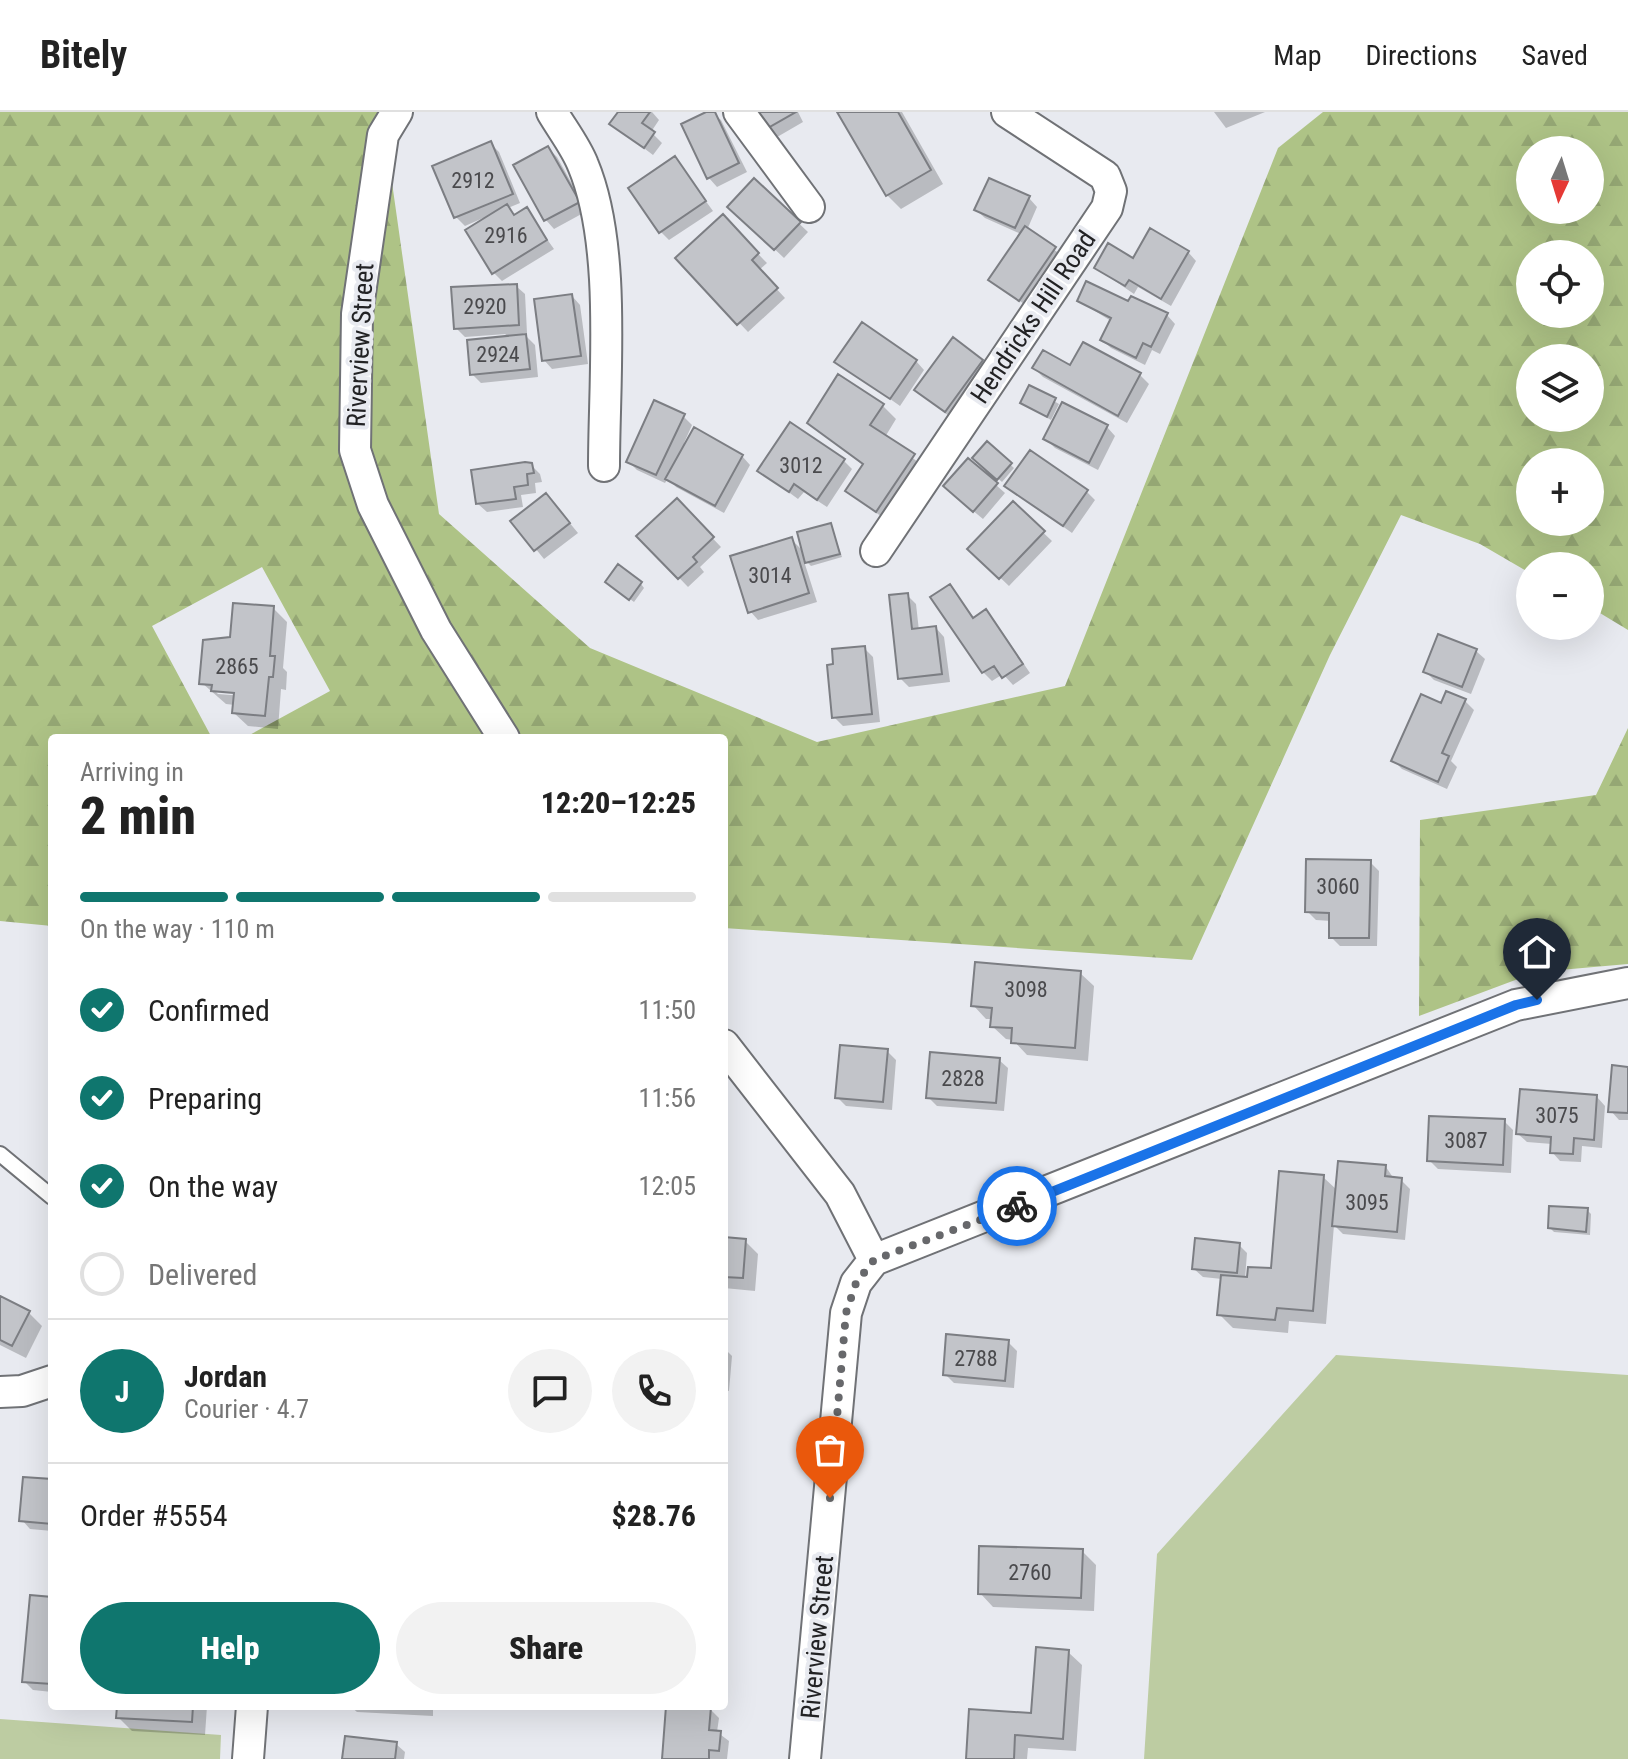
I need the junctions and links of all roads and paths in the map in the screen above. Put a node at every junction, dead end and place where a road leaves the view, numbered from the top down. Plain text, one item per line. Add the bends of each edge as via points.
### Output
1 (397, 112) edge
2 (552, 112) edge
3 (739, 112) edge
4 (1007, 112) edge
5 (809, 207) dead end
6 (604, 466) dead end
7 (876, 551) dead end
8 (502, 734) edge
9 (1628, 983) edge
10 (728, 1050) edge
11 (0, 1154) edge
12 (48, 1194) edge
13 (874, 1260) junction
14 (48, 1382) edge
15 (0, 1392) edge
16 (252, 1710) edge
17 (248, 1759) edge
18 (805, 1759) edge

1 - 8 street, Riverview Street via 383,135 357,314 355,450 373,505 429,616
2 - 6 street via 583,165 598,219 604,275
3 - 5 street
4 - 7 street, Hendricks Hill Road via 1105,176 1111,191 1107,208
9 - 13 street via 1516,1005
10 - 13 street via 840,1194
11 - 12 lane
13 - 18 street, Riverview Street via 856,1283 846,1313
14 - 15 street
16 - 17 street

